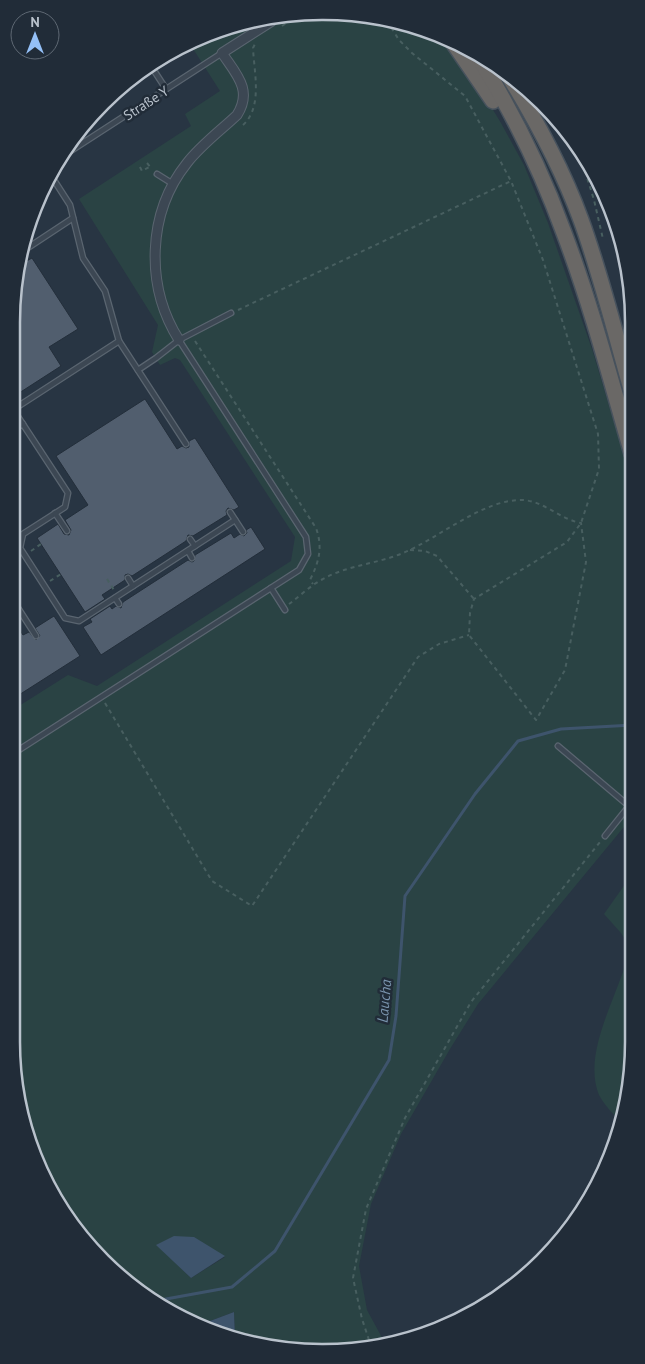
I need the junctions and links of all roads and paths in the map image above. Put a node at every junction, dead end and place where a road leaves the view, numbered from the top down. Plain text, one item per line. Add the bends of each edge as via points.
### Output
1 (286, 23) edge
2 (265, 26) edge
3 (280, 27) dead end
4 (392, 28) edge
5 (256, 42) dead end
6 (222, 53) junction
7 (460, 53) edge
8 (484, 67) edge
9 (154, 71) edge
10 (166, 89) junction
11 (519, 93) edge
12 (238, 129) dead end
13 (76, 148) edge
14 (534, 162) junction
15 (150, 166) dead end
16 (140, 168) dead end
17 (157, 174) dead end
18 (512, 181) junction
19 (55, 182) edge
20 (173, 184) junction
21 (74, 218) junction
22 (29, 247) edge
23 (231, 313) joint
24 (190, 334) junction
25 (179, 340) junction
26 (120, 341) junction
27 (625, 368) edge
28 (138, 370) junction
29 (20, 403) edge
30 (20, 420) edge
31 (23, 424) junction
32 (20, 426) edge
33 (625, 430) edge
34 (186, 444) dead end
35 (230, 512) dead end
36 (55, 513) junction
37 (235, 520) junction
38 (581, 523) junction
39 (67, 531) dead end
40 (243, 532) dead end
41 (190, 538) dead end
42 (41, 544) dead end
43 (195, 546) junction
44 (410, 550) junction
45 (188, 551) junction
46 (24, 555) junction
47 (192, 558) dead end
48 (61, 574) dead end
49 (128, 578) dead end
50 (107, 579) dead end
51 (44, 585) junction
52 (314, 585) junction
53 (133, 586) junction
54 (271, 588) junction
55 (116, 597) junction
56 (474, 600) junction
57 (119, 604) dead end
58 (284, 609) joint
59 (20, 611) edge
60 (469, 635) junction
61 (36, 636) dead end
62 (101, 697) junction
63 (558, 746) dead end
64 (20, 750) edge
65 (625, 803) edge
66 (625, 810) edge
67 (605, 836) joint
68 (369, 1340) edge

1 - 3 path
2 - 6 street
4 - 18 path via 412,53 465,96
5 - 12 path via 256,100 246,122
6 - 10 lane, Straße Y
6 - 20 street via 244,90 242,108 195,153
7 - 14 highway
8 - 14 highway
9 - 10 lane
10 - 13 lane, Straße Y
11 - 27 highway via 559,168 580,218
14 - 33 highway via 564,233
15 - 16 path via 142,171
17 - 20 lane
18 - 23 path
18 - 38 path via 543,260 598,434 599,469
19 - 21 lane
20 - 25 street via 159,220 155,265 164,310
21 - 22 lane
21 - 26 lane via 83,258 105,291
23 - 24 lane
24 - 25 lane
24 - 52 path via 316,528 321,549 310,580
25 - 28 lane
25 - 54 lane via 306,537 308,554 299,570
26 - 28 lane
26 - 29 lane
28 - 34 lane
30 - 31 lane
31 - 32 lane
31 - 36 lane via 68,493 65,508
35 - 37 lane
36 - 39 lane
36 - 46 lane via 23,534 20,548
37 - 40 lane
37 - 43 lane
38 - 44 path via 537,503 522,500 504,502
38 - 56 path via 566,542
38 - 60 path via 586,562 566,670 536,720
41 - 43 lane
42 - 46 path
43 - 45 lane
44 - 52 path via 335,573
44 - 56 path via 437,556
45 - 47 lane
45 - 53 lane
46 - 51 lane
48 - 51 path
49 - 53 lane
50 - 55 path
51 - 55 lane via 65,618 79,621
52 - 58 path
53 - 55 lane
54 - 58 lane
54 - 62 lane
55 - 57 lane
56 - 60 path
59 - 61 lane
60 - 62 path via 439,644 418,657 252,906 212,881
62 - 64 lane
63 - 65 lane
66 - 67 lane
67 - 68 path via 471,1002 405,1118 366,1209 353,1278

